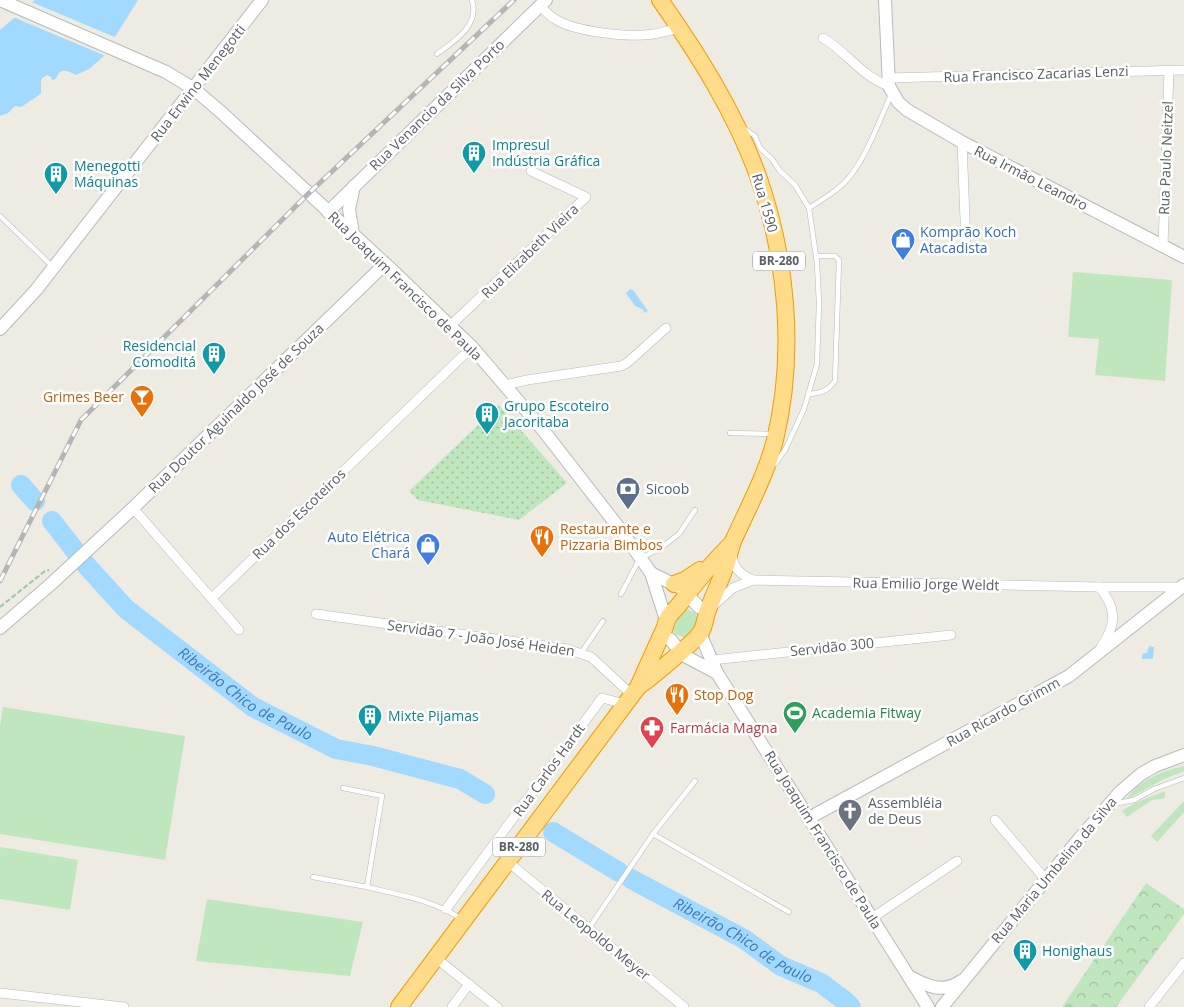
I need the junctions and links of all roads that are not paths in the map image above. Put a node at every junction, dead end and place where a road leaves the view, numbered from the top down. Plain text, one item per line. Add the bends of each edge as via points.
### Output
1 (0, 0) edge
2 (262, 0) edge
3 (472, 0) edge
4 (660, 0) edge
5 (885, 0) edge
6 (543, 3) edge
7 (680, 28) junction
8 (822, 38) dead end
9 (437, 54) dead end
10 (1170, 70) junction
11 (1184, 70) edge
12 (890, 86) junction
13 (194, 89) junction
14 (733, 120) junction
15 (962, 142) junction
16 (531, 171) dead end
17 (354, 186) junction
18 (809, 208) junction
19 (328, 212) junction
20 (0, 216) edge
21 (353, 234) junction
22 (966, 245) dead end
23 (1163, 246) junction
24 (816, 256) junction
25 (1184, 257) edge
26 (385, 264) junction
27 (54, 268) junction
28 (451, 325) junction
29 (666, 328) dead end
30 (0, 329) edge
31 (472, 347) junction
32 (505, 386) junction
33 (809, 394) junction
34 (730, 433) dead end
35 (776, 434) junction
36 (760, 484) junction
37 (133, 508) junction
38 (695, 510) dead end
39 (734, 541) junction
40 (640, 558) junction
41 (651, 573) junction
42 (753, 580) junction
43 (1099, 587) junction
44 (1183, 587) edge
45 (681, 593) junction
46 (620, 594) dead end
47 (212, 598) junction
48 (316, 614) dead end
49 (603, 620) dead end
50 (0, 628) edge
51 (687, 628) junction
52 (240, 630) dead end
53 (951, 635) dead end
54 (581, 653) junction
55 (1096, 654) junction
56 (712, 660) junction
57 (717, 673) junction
58 (632, 696) junction
59 (1184, 755) edge
60 (1184, 778) edge
61 (695, 781) dead end
62 (343, 788) dead end
63 (1109, 805) junction
64 (809, 818) junction
65 (995, 820) dead end
66 (653, 834) junction
67 (957, 861) dead end
68 (508, 862) junction
69 (313, 877) dead end
70 (1046, 880) junction
71 (368, 887) junction
72 (446, 909) junction
73 (788, 912) dead end
74 (872, 918) junction
75 (464, 921) junction
76 (588, 929) junction
77 (436, 958) junction
78 (1184, 963) edge
79 (966, 976) junction
80 (910, 978) junction
81 (469, 984) junction
82 (0, 993) edge
83 (124, 1007) edge
84 (399, 1007) edge
85 (452, 1007) edge
86 (497, 1007) edge
87 (684, 1007) edge
88 (928, 1007) edge
89 (942, 1007) edge
90 (1149, 1007) edge

1 - 13 street, Rua Joaquim Francisco de Paula via 135,57
2 - 13 street, Rua Erwino Menegotti
3 - 9 lane via 472,22
4 - 7 highway, Rua 1590 / BR-280
5 - 12 street
6 - 7 street via 560,22 591,31 638,35
6 - 17 street, Rua Venancio da Silva Porto
7 - 14 highway, Rua 1590 / BR-280
8 - 12 street, Rua Irmão Leandro via 874,79
10 - 11 street, Rua Francisco Zacarias Lenzi
10 - 12 street, Rua Francisco Zacarias Lenzi
10 - 23 street, Rua Paulo Neitzel
12 - 15 street, Rua Irmão Leandro via 898,102 912,114
12 - 18 lane via 867,146 851,175
13 - 19 street, Rua Joaquim Francisco de Paula
13 - 27 street, Rua Erwino Menegotti
14 - 18 lane via 755,136 760,148 795,185
14 - 35 highway, Rua 1590 / BR-280 via 766,202 783,284 785,389
15 - 22 street
15 - 23 street, Rua Irmão Leandro
16 - 28 street, Rua Elizabeth Vieira via 586,197
17 - 19 street, Rua Venancio da Silva Porto
17 - 21 street via 349,209
18 - 24 lane
19 - 21 street, Rua Joaquim Francisco de Paula
20 - 27 lane
21 - 26 street, Rua Joaquim Francisco de Paula
23 - 25 street, Rua Irmão Leandro
24 - 33 lane via 819,303 817,364
24 - 33 lane via 835,256 838,260 835,381 822,393
26 - 28 street, Rua Joaquim Francisco de Paula
26 - 37 street, Rua Doutor Aguinaldo José de Souza
27 - 30 street, Rua Erwino Menegotti
28 - 31 street, Rua Joaquim Francisco de Paula
29 - 32 street via 621,366
31 - 32 street, Rua Joaquim Francisco de Paula
31 - 47 street, Rua dos Escoteiros
32 - 40 street, Rua Joaquim Francisco de Paula via 543,430
33 - 36 lane via 785,450
34 - 35 lane
35 - 36 highway, Rua 1590 / BR-280
36 - 39 highway, Rua 1590 / BR-280
37 - 47 street
37 - 50 street, Rua Doutor Aguinaldo José de Souza
38 - 40 lane via 678,534 658,550
39 - 42 street via 732,555 735,567
39 - 45 highway, BR-280
39 - 51 highway, BR-280 via 723,575
40 - 41 street, Rua Joaquim Francisco de Paula
40 - 46 lane
41 - 45 street, Rua Joaquim Francisco de Paula
41 - 51 street, Rua Joaquim Francisco de Paula
42 - 43 street, Rua Emilio Jorge Weldt
42 - 51 street, Rua Emilio Jorge Weldt via 733,588
43 - 44 street, Rua Emilio Jorge Weldt
43 - 55 street via 1109,599 1113,617 1110,633
44 - 55 street, Rua Ricardo Grimm
45 - 51 highway via 694,604
45 - 51 highway via 669,614
47 - 52 street
48 - 54 street, Servidão 7 - João José Heiden
49 - 54 lane
51 - 56 street, Rua Joaquim Francisco de Paula
51 - 57 street, Rua Joaquim Francisco de Paula
51 - 58 highway, BR-280
51 - 58 highway, BR-280 via 651,678
53 - 56 street, Servidão 300
54 - 58 street, Servidão 7 - João José Heiden via 591,657
55 - 64 street, Rua Ricardo Grimm via 1069,676
56 - 57 street, Rua Joaquim Francisco de Paula
57 - 64 street, Rua Joaquim Francisco de Paula
58 - 68 highway, BR-280
58 - 72 street, Rua Carlos Hardt via 602,698
59 - 63 street, Rua Maria Umbelina da Silva via 1141,774
60 - 63 lane via 1134,800
61 - 66 lane
62 - 71 lane via 382,796
63 - 70 street, Rua Maria Umbelina da Silva
64 - 74 street, Rua Joaquim Francisco de Paula
65 - 70 street
66 - 73 lane
66 - 76 lane
67 - 74 street
68 - 75 highway, BR-280
68 - 76 street, Rua Leopoldo Meyer
69 - 71 lane
70 - 79 street, Rua Maria Umbelina da Silva
71 - 72 lane
72 - 75 lane
74 - 80 street, Rua Joaquim Francisco de Paula
75 - 77 highway, BR-280
76 - 87 street, Rua Leopoldo Meyer
77 - 81 street
77 - 84 highway, BR-280
78 - 90 street
79 - 80 street via 955,984 938,988 930,988
79 - 89 street, Rua Maria Umbelina da Silva
80 - 88 street, Rua Joaquim Francisco de Paula
81 - 85 street
81 - 86 street
82 - 83 street

